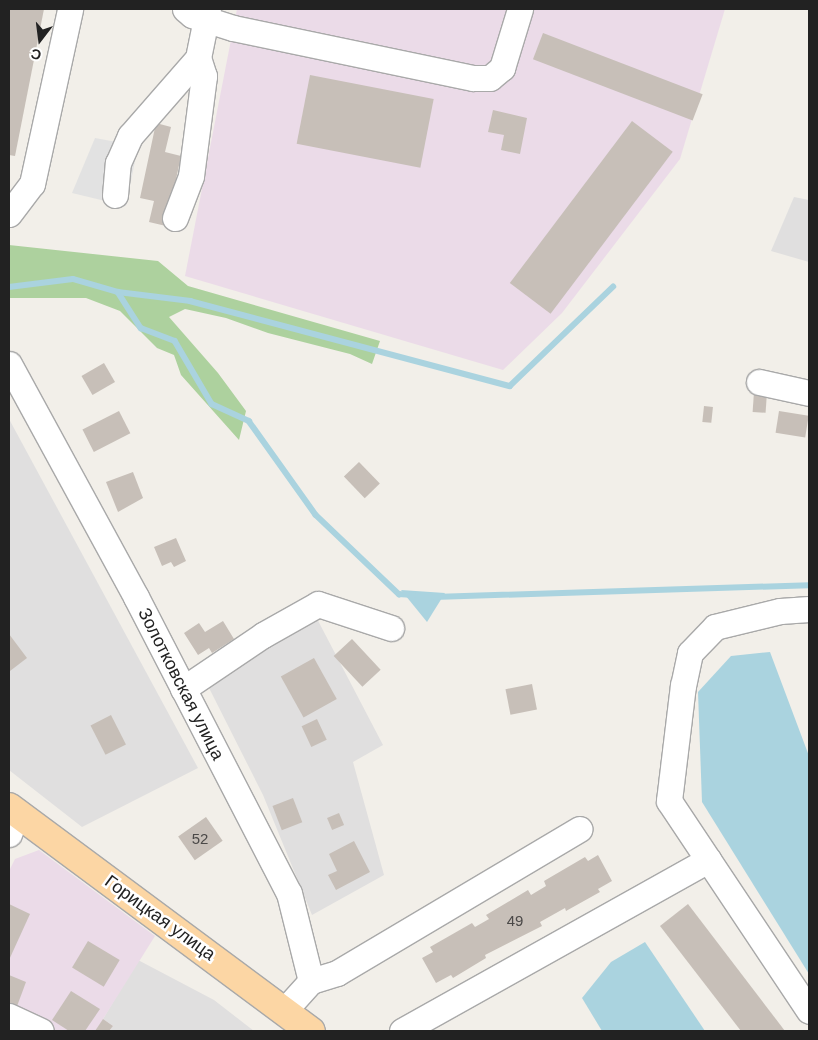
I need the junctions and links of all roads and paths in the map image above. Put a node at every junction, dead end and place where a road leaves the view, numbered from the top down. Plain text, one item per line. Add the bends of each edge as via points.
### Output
1 (70, 9) edge
2 (520, 9) edge
3 (200, 12) edge
4 (198, 58) junction
5 (116, 195) dead end
6 (9, 214) edge
7 (175, 218) dead end
8 (9, 364) edge
9 (759, 382) dead end
10 (809, 393) edge
11 (809, 609) edge
12 (391, 628) dead end
13 (183, 689) junction
14 (12, 818) edge
15 (580, 829) dead end
16 (708, 860) junction
17 (311, 981) junction
18 (286, 1010) junction
19 (809, 1011) edge
20 (9, 1016) edge
21 (41, 1031) edge
22 (311, 1031) edge
23 (402, 1031) edge

1 - 6 street via 32,184
2 - 3 street via 502,68 490,78 473,78 233,28
3 - 4 street
4 - 5 street via 130,136 118,163
4 - 7 street via 204,76 191,176
8 - 13 street, Золотковская улица
9 - 10 street
11 - 16 street via 780,611 715,627 690,653 669,801
12 - 13 street via 318,604 263,635
13 - 17 street, Золотковская улица via 289,893
14 - 18 main road, Горицкая улица
15 - 17 street via 337,973
16 - 19 street
16 - 23 street
17 - 18 street
18 - 22 main road, Горицкая улица
20 - 21 street

